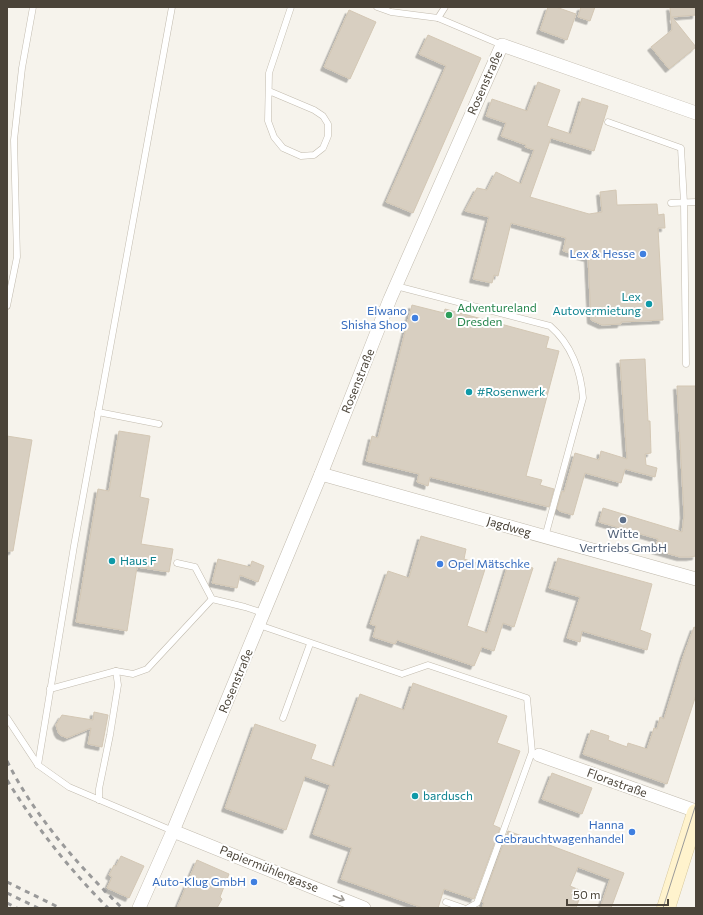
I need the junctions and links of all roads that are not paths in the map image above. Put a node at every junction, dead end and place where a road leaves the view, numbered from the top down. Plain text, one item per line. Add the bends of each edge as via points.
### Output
1 (33, 7) edge
2 (172, 7) edge
3 (291, 7) edge
4 (377, 7) edge
5 (445, 7) edge
6 (438, 18) junction
7 (502, 45) junction
8 (269, 91) junction
9 (696, 113) edge
10 (608, 122) dead end
11 (696, 202) edge
12 (671, 203) dead end
13 (684, 203) junction
14 (396, 286) junction
15 (7, 306) edge
16 (686, 364) dead end
17 (98, 412) junction
18 (159, 424) dead end
19 (321, 474) junction
20 (545, 537) junction
21 (177, 563) dead end
22 (696, 579) edge
23 (212, 599) junction
24 (261, 619) junction
25 (310, 644) junction
26 (116, 671) junction
27 (50, 689) junction
28 (7, 718) edge
29 (283, 718) dead end
30 (536, 753) junction
31 (38, 765) junction
32 (99, 800) junction
33 (696, 812) edge
34 (173, 831) junction
35 (446, 902) dead end
36 (139, 908) edge
37 (364, 908) edge
38 (463, 908) edge
39 (468, 908) edge
40 (666, 908) edge

1 - 15 lane via 22,68 14,140 17,257
2 - 17 lane
3 - 8 lane via 269,73
4 - 6 lane via 391,12
5 - 6 lane
6 - 7 lane
7 - 9 street, Rosenstraße
7 - 14 street, Rosenstraße
8 - 8 lane via 323,116 328,124 328,136 314,156 302,156 283,148 274,137 268,120
10 - 13 lane via 681,148
11 - 13 lane
12 - 13 lane
13 - 16 lane
14 - 19 street, Rosenstraße
14 - 20 lane via 550,326 559,333 568,346 582,383 583,398
17 - 18 lane
17 - 27 lane
19 - 20 street, Jagdweg
19 - 24 street, Rosenstraße
20 - 22 street, Jagdweg
21 - 23 lane via 194,567
23 - 24 lane via 245,607
23 - 26 lane via 147,669 133,674
24 - 25 lane
24 - 34 street, Rosenstraße
25 - 29 lane
25 - 30 lane via 402,674 428,665 527,698
26 - 27 lane
26 - 32 lane via 118,685
27 - 31 lane
28 - 31 lane
30 - 33 street, Florastraße
30 - 39 lane via 477,902
31 - 32 lane via 69,787
32 - 34 lane
33 - 40 street
34 - 36 street, Rosenstraße
34 -> 37 street, Papiermühlengasse
35 - 38 lane

